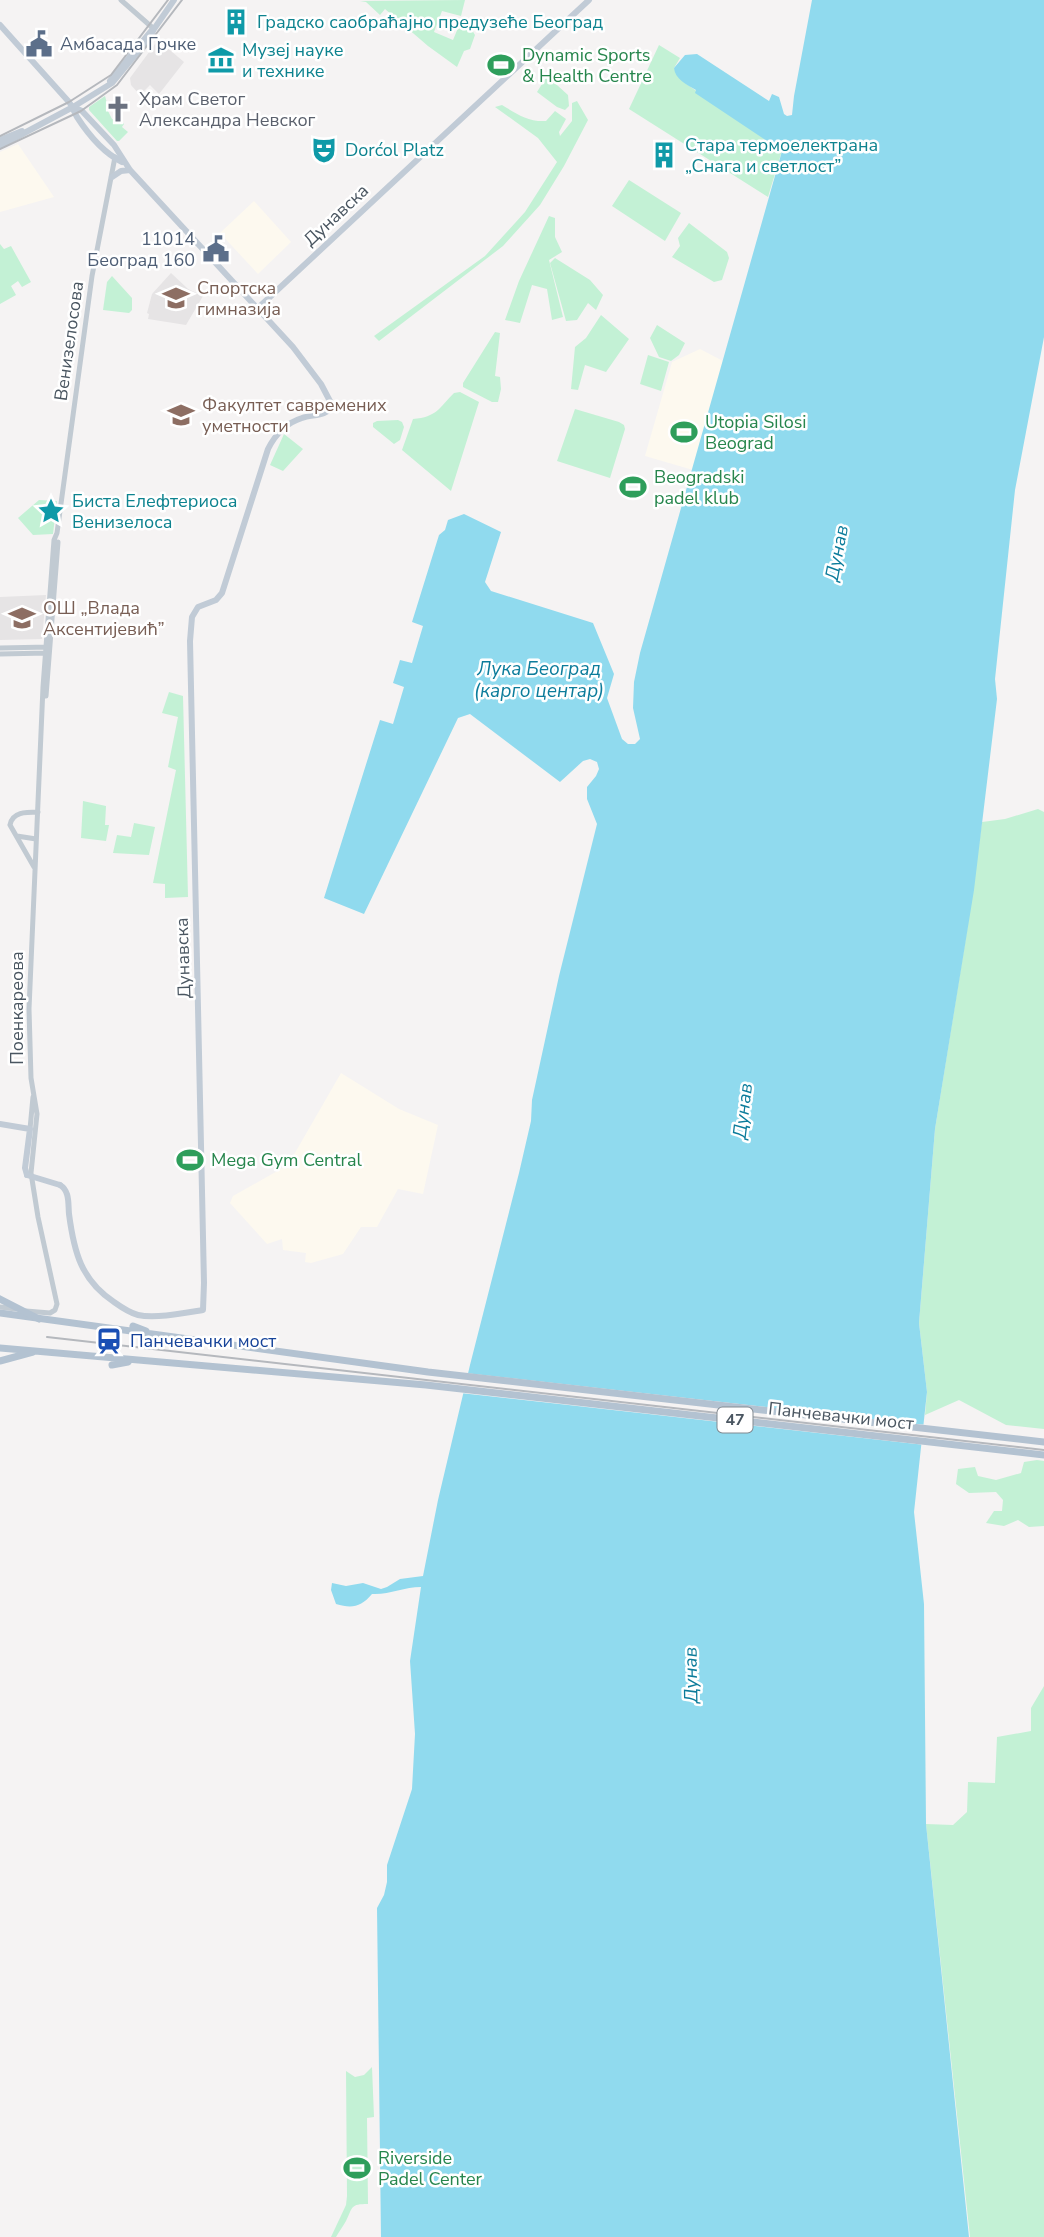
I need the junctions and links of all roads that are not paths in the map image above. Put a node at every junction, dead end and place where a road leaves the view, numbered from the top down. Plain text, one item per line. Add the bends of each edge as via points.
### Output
1 (121, 0) edge
2 (174, 0) edge
3 (589, 0) edge
4 (0, 25) edge
5 (153, 29) junction
6 (73, 107) junction
7 (16, 136) junction
8 (0, 141) edge
9 (0, 146) edge
10 (118, 151) junction
11 (115, 159) junction
12 (123, 163) junction
13 (130, 170) junction
14 (112, 177) junction
15 (258, 308) junction
16 (0, 648) edge
17 (48, 650) junction
18 (0, 654) edge
19 (38, 812) junction
20 (1, 825) edge
21 (10, 825) junction
22 (17, 836) junction
23 (36, 839) junction
24 (35, 868) junction
25 (33, 1094) junction
26 (0, 1124) edge
27 (30, 1129) junction
28 (60, 1185) joint
29 (0, 1299) edge
30 (0, 1307) edge
31 (0, 1313) edge
32 (39, 1319) junction
33 (133, 1326) dead end
34 (153, 1334) junction
35 (0, 1348) edge
36 (41, 1351) junction
37 (142, 1360) junction
38 (0, 1361) edge
39 (112, 1365) dead end
40 (1044, 1442) edge
41 (1044, 1455) edge

1 - 5 street
2 - 5 main road
3 - 15 main road, Дунавска
4 - 6 main road
5 - 6 main road via 121,75
6 - 7 main road
6 - 10 main road
6 - 11 main road via 84,127
7 - 8 main road
7 - 9 main road
10 - 11 street, Венизелосова
10 - 12 main road
11 - 12 main road
11 - 14 street, Венизелосова
12 - 13 main road
13 - 14 main road
13 - 15 main road
14 - 17 street, Венизелосова via 92,276 53,552
15 - 28 main road, Дунавска via 307,365 332,407 295,421 275,438 222,593 198,607 192,617 203,1310 139,1315 94,1286 80,1262 67,1192
16 - 17 street
17 - 18 street
17 - 19 street, Поенкареова
19 - 21 street via 16,815
19 - 23 street, Поенкареова
20 - 21 street
21 - 22 street
22 - 23 street
22 - 24 street
23 - 24 street, Поенкареова
24 - 25 street, Поенкареова via 29,1009
25 - 27 street, Поенкареова
25 - 30 street, Поенкареова via 37,1114 31,1177 57,1304 50,1313
26 - 27 main road
27 - 28 main road, Поенкареова, bridge via 27,1175
29 - 32 main road, bridge
31 - 32 main road, 47
32 - 34 main road, 47
33 - 34 main road
34 - 40 main road, Панчевачки мост / 47 via 428,1372
35 - 36 main road, 47
36 - 37 main road, 47
36 - 38 main road
37 - 39 main road
37 - 41 main road, Панчевачки мост / 47 via 426,1385

